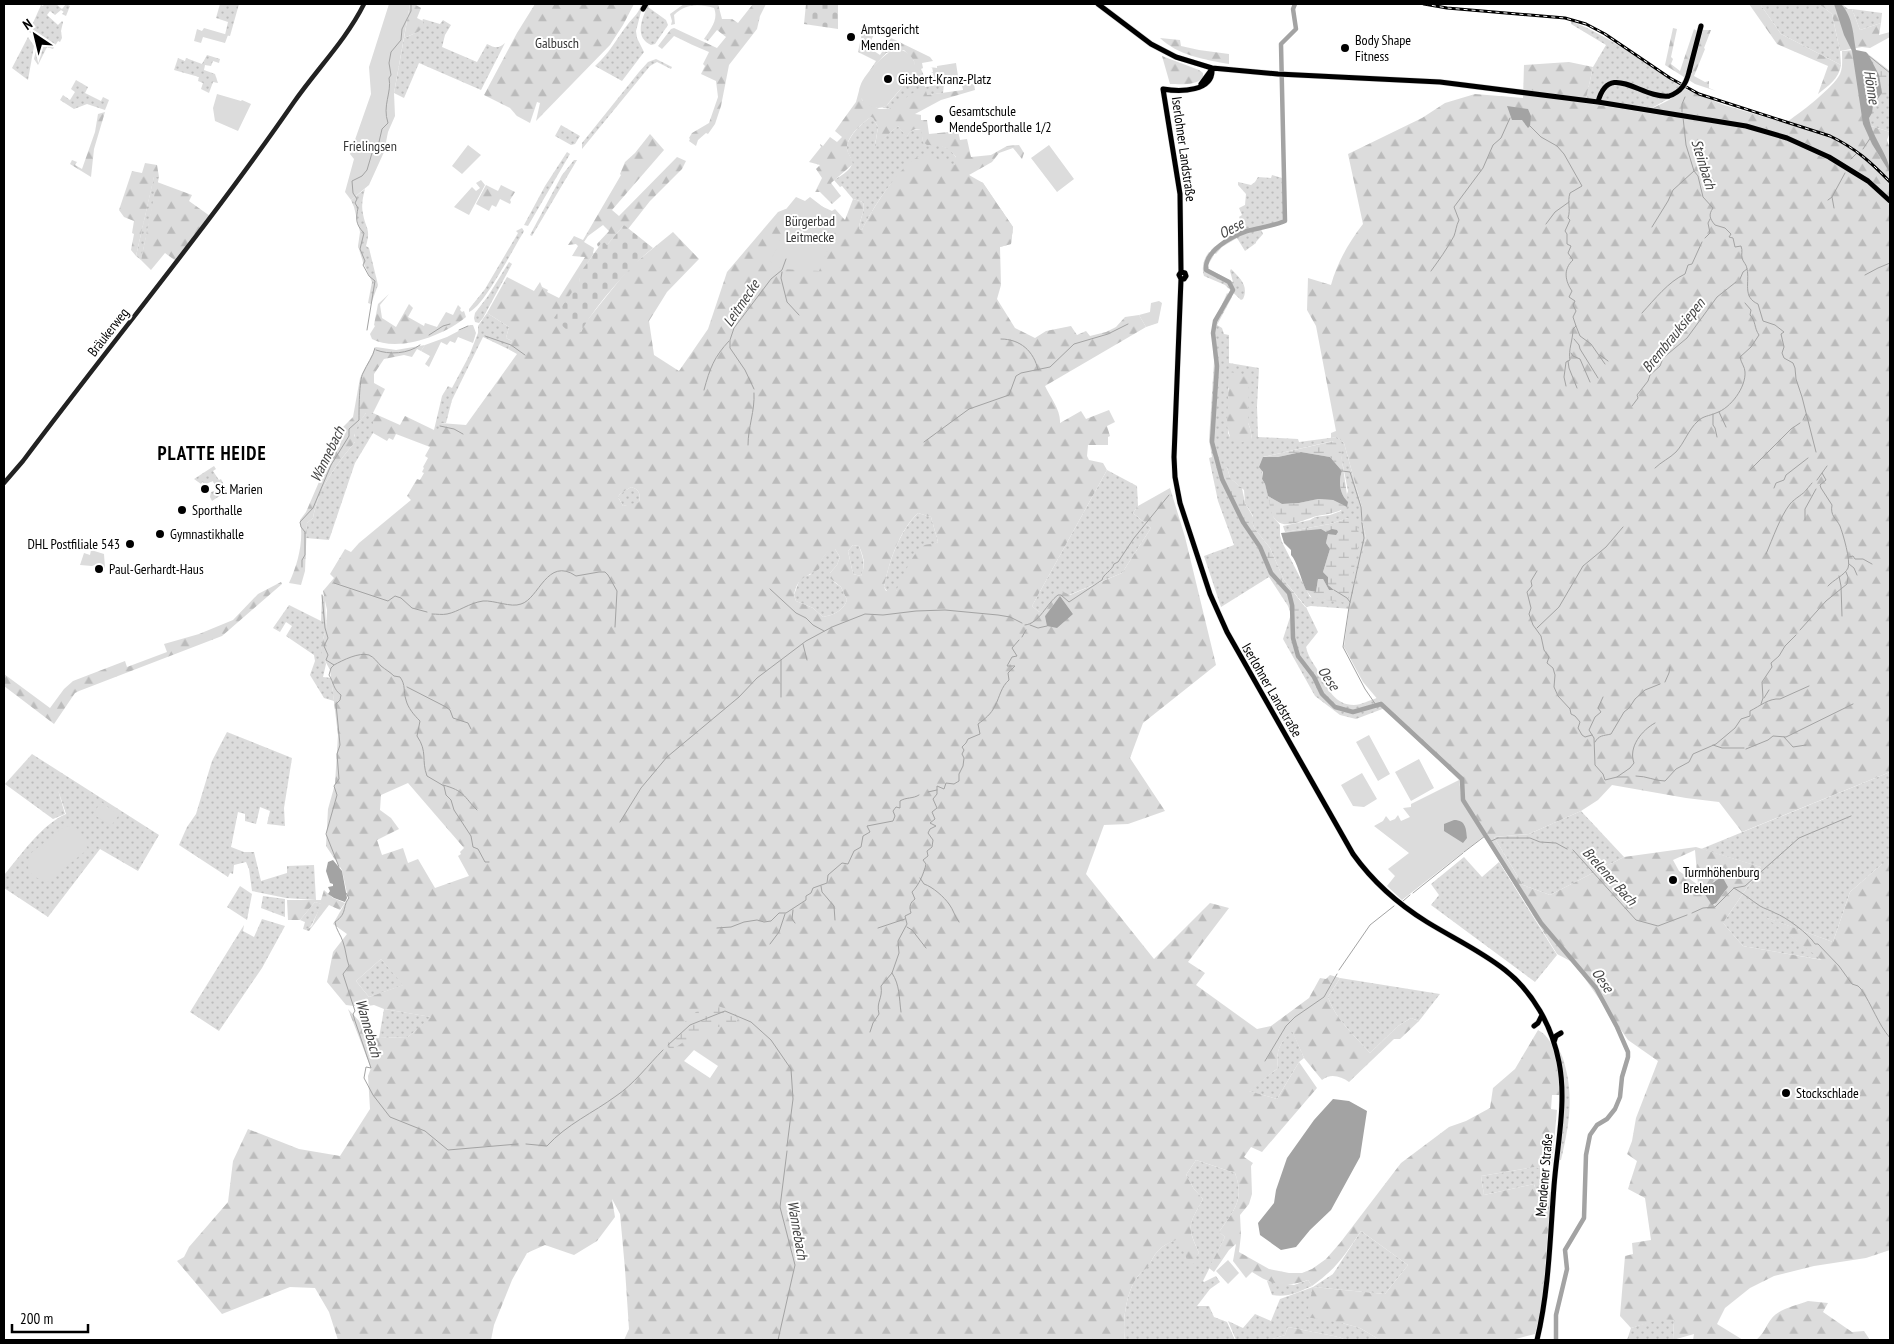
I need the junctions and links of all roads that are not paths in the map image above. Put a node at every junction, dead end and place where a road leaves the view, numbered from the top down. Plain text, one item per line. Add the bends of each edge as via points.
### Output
1 (364, 4) edge
2 (1098, 4) edge
3 (1701, 26) dead end
4 (1198, 65) junction
5 (1212, 68) junction
6 (1206, 78) junction
7 (1164, 89) junction
8 (1175, 90) junction
9 (1600, 93) junction
10 (1166, 102) junction
11 (1598, 102) junction
12 (1610, 104) junction
13 (1890, 201) edge
14 (4, 484) edge
15 (4, 489) edge
16 (1542, 1015) junction
17 (1534, 1026) dead end
18 (1561, 1033) dead end
19 (1554, 1043) junction
20 (1537, 1340) edge

1 - 14 main road, Bräukerweg via 355,22 300,93 241,181
2 - 4 main road via 1151,44
3 - 9 main road, bridge via 1689,72 1675,94 1655,96 1616,82 1607,84
4 - 5 main road
4 - 6 main road
5 - 6 main road
5 - 8 main road via 1211,77 1205,85
5 - 11 main road via 1440,82
6 - 7 main road via 1200,84
7 - 8 main road
7 - 10 main road, Iserlohner Landstraße
8 - 10 main road
9 - 11 main road
9 - 12 main road
10 - 16 main road, Iserlohner Landstraße via 1180,194 1181,272 1186,276 1181,279 1175,477 1210,594 1227,632 1347,845 1368,874 1412,912 1506,970 1528,992
11 - 12 main road
12 - 13 main road via 1727,122 1771,133 1818,152 1868,181
14 - 15 main road
16 - 17 main road
16 - 19 main road, Mendener Straße
18 - 19 main road
19 - 20 main road, Mendener Straße via 1560,1070 1561,1102 1545,1303

